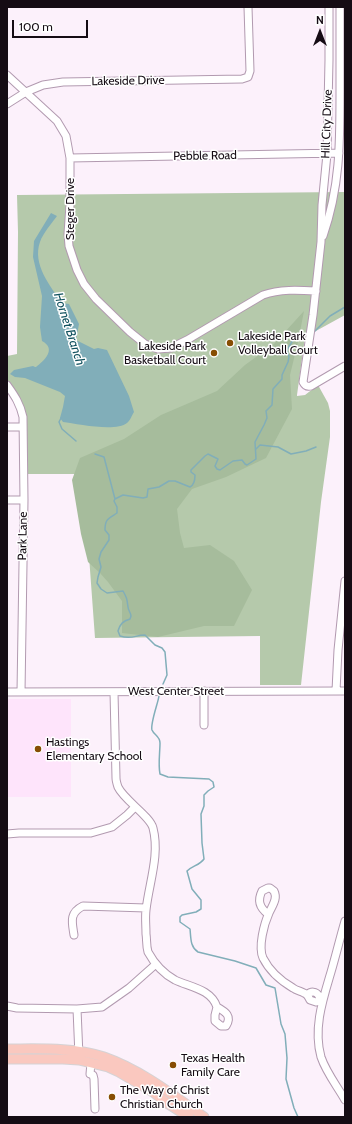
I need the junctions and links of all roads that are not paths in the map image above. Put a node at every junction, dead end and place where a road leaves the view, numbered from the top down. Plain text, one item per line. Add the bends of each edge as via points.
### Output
1 (248, 7) edge
2 (328, 7) edge
3 (340, 7) edge
4 (7, 75) edge
5 (26, 92) junction
6 (7, 104) edge
7 (339, 153) junction
8 (327, 154) junction
9 (70, 158) junction
10 (321, 242) junction
11 (316, 291) junction
12 (344, 368) edge
13 (7, 385) edge
14 (7, 427) edge
15 (23, 427) junction
16 (7, 500) edge
17 (24, 500) junction
18 (345, 580) edge
19 (343, 608) edge
20 (204, 691) junction
21 (336, 691) junction
22 (345, 691) edge
23 (7, 692) edge
24 (22, 692) junction
25 (114, 692) junction
26 (204, 725) dead end
27 (135, 807) junction
28 (7, 834) edge
29 (146, 908) junction
30 (268, 914) junction
31 (345, 921) edge
32 (74, 935) dead end
33 (156, 964) junction
34 (321, 999) junction
35 (7, 1006) edge
36 (217, 1007) dead end
37 (78, 1009) junction
38 (7, 1049) edge
39 (79, 1056) junction
40 (7, 1059) edge
41 (91, 1063) junction
42 (345, 1100) edge
43 (95, 1109) dead end
44 (189, 1117) edge
45 (204, 1117) edge

1 - 5 street, Lakeside Drive via 248,77 236,80 63,82 43,85
2 - 8 street, Hill City Drive
3 - 7 street, Hill City Drive
4 - 5 street, Steger Drive
5 - 6 street, Lakeside Drive
5 - 9 street, Steger Drive via 57,121 66,136
7 - 8 street, Pebble Road
7 - 10 street, Hill City Drive via 335,193
8 - 9 street, Pebble Road
8 - 10 street, Hill City Drive
9 - 11 street, Steger Drive via 68,234 77,270 96,299 145,344 158,349 171,348 273,291
10 - 11 street, Hill City Drive
11 - 12 street, Hill City Drive via 303,382 305,386 311,386
13 - 15 street, Park Lane via 21,407
14 - 15 street
15 - 17 street, Park Lane
16 - 17 street
17 - 24 street, Park Lane
18 - 19 street
19 - 21 street
20 - 21 street, West Center Street
20 - 25 street, West Center Street
20 - 26 street
21 - 22 street, West Center Street
23 - 24 street, West Center Street
24 - 25 street, West Center Street
25 - 27 street via 116,778 118,787
27 - 28 street via 112,827 91,833
27 - 29 street via 153,827 155,844
29 - 32 street via 83,906 76,909 73,914
29 - 33 street via 145,941
30 - 30 street via 276,894 270,888 260,894 261,908
30 - 34 street via 261,943 263,958 275,974 297,991 307,995 314,992
31 - 34 street
33 - 36 street via 170,977 211,996
33 - 37 street via 130,988 102,1007
34 - 42 street via 319,1049 326,1068
35 - 37 street
37 - 39 street
38 - 39 main road via 52,1049
39 - 40 main road via 63,1059
39 - 41 main road
39 - 45 main road via 104,1057 129,1068
41 - 43 street
41 - 44 main road via 125,1075

